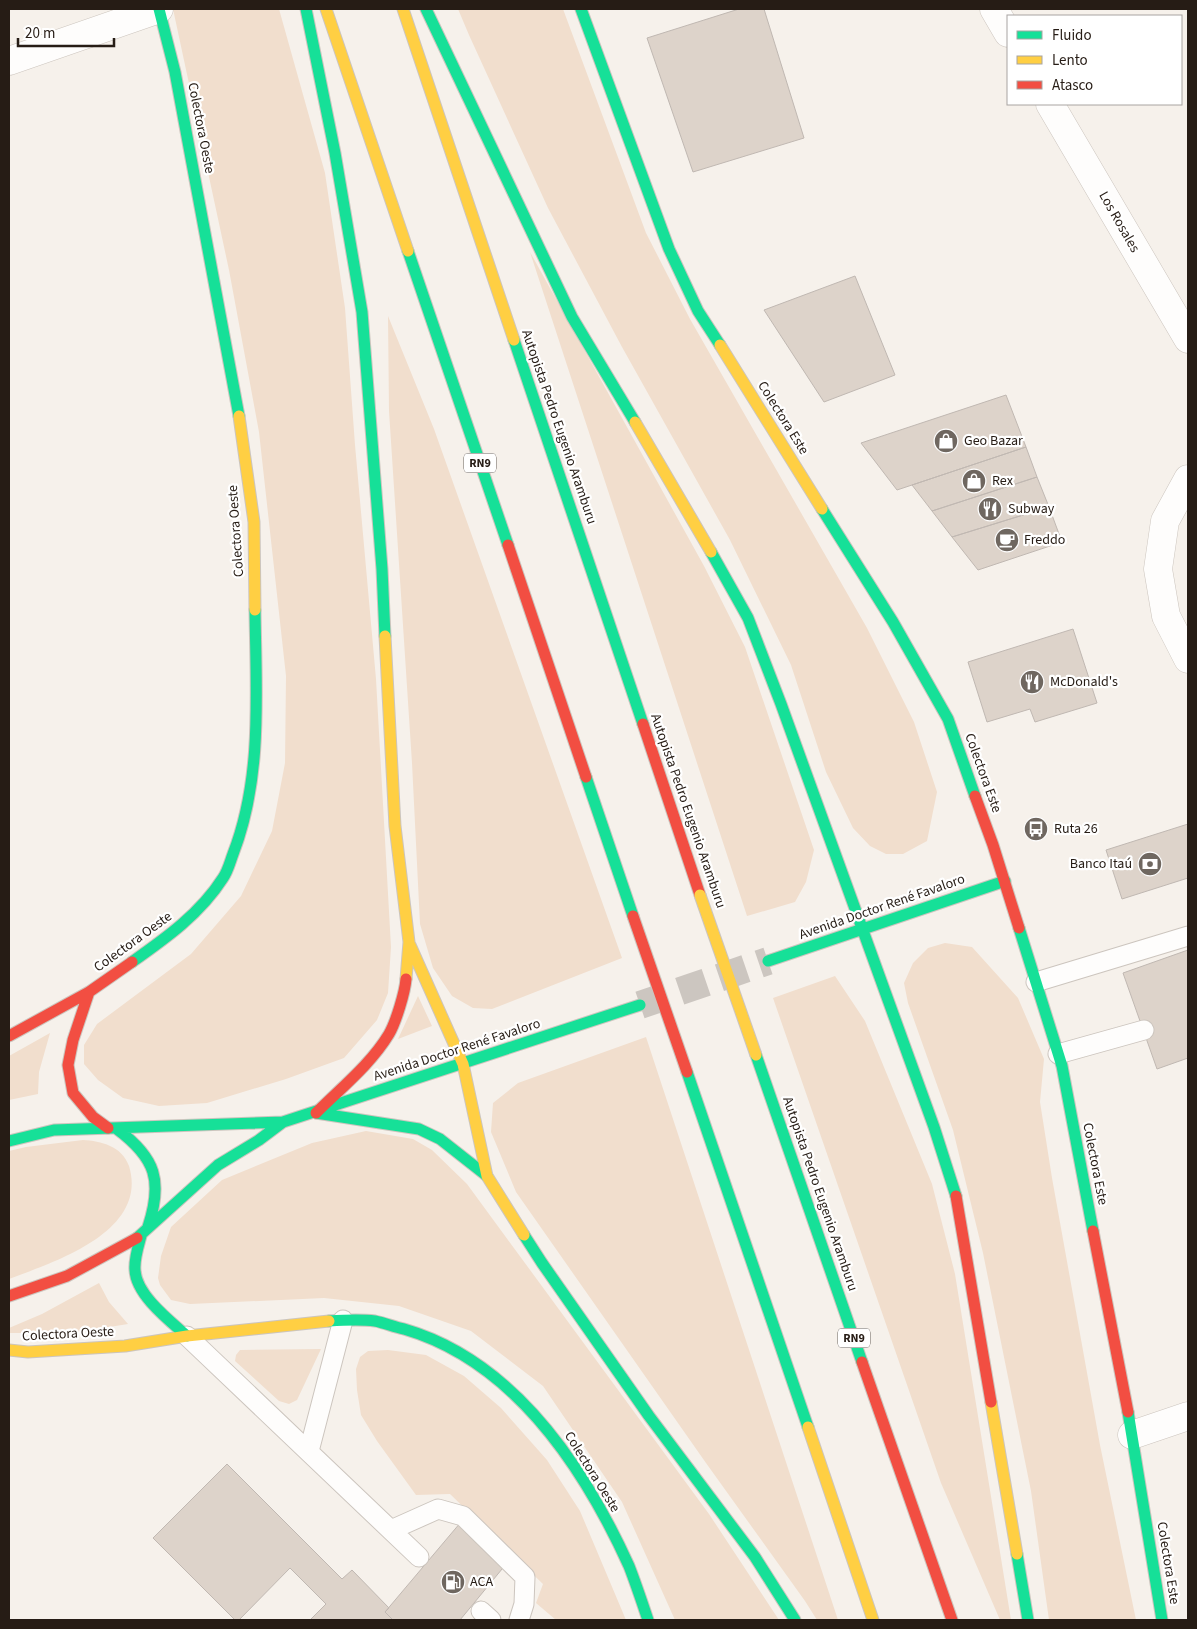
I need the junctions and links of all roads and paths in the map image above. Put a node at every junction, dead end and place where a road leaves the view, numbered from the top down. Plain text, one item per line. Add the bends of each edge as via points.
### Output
1 (159, 9) edge
2 (306, 9) edge
3 (326, 9) edge
4 (403, 9) edge
5 (426, 9) edge
6 (581, 9) edge
7 (994, 9) edge
8 (1007, 31) edge
9 (9, 61) edge
10 (1051, 105) edge
11 (1188, 339) edge
12 (1188, 479) edge
13 (1188, 659) edge
14 (1005, 881) junction
15 (863, 929) junction
16 (1188, 936) edge
17 (409, 942) junction
18 (768, 962) tunnel mouth
19 (1036, 982) junction
20 (89, 992) junction
21 (640, 1005) tunnel mouth
22 (1144, 1030) dead end
23 (9, 1036) edge
24 (1058, 1054) junction
25 (463, 1064) junction
26 (316, 1113) junction
27 (283, 1122) junction
28 (112, 1129) junction
29 (9, 1140) edge
30 (487, 1176) junction
31 (144, 1231) junction
32 (9, 1296) edge
33 (343, 1320) junction
34 (187, 1336) junction
35 (9, 1350) edge
36 (1188, 1416) edge
37 (1132, 1435) junction
38 (309, 1451) junction
39 (391, 1530) junction
40 (419, 1557) dead end
41 (519, 1620) edge
42 (648, 1620) edge
43 (795, 1620) edge
44 (873, 1620) edge
45 (952, 1620) edge
46 (1028, 1620) edge
47 (1162, 1620) edge

1 - 9 street
1 - 20 main road, Colectora Oeste via 177,82 245,456 254,522 257,726 249,800 224,877 176,931
2 - 17 main road via 362,312 382,569 395,826
3 - 44 main road, RN9, bridge
4 - 45 main road, Autopista Pedro Eugenio Aramburu / RN9, bridge via 700,895
5 - 15 main road via 572,317 748,618
6 - 14 main road, Colectora Este via 669,249 698,311 893,622 948,719
7 - 8 street
10 - 11 street, Los Rosales
12 - 13 street via 1165,521 1158,569 1166,616
14 - 15 main road, Avenida Doctor René Favaloro
14 - 19 main road, Colectora Este
15 - 18 main road, Avenida Doctor René Favaloro
15 - 46 main road via 958,1203
16 - 19 lane
17 - 25 main road
17 - 26 main road via 405,990 390,1033 366,1064
19 - 24 main road, Colectora Este
20 - 23 main road, Colectora Oeste
20 - 28 main road, Colectora Oeste via 68,1065 73,1093 93,1117
21 - 25 main road, Avenida Doctor René Favaloro
22 - 24 lane
24 - 37 main road, Colectora Este
25 - 26 main road, Avenida Doctor René Favaloro
25 - 30 main road
26 - 27 main road, Avenida Doctor René Favaloro
26 - 30 main road via 419,1128 440,1139
27 - 28 main road, Avenida Doctor René Favaloro
27 - 31 main road, Avenida Doctor René Favaloro via 218,1165
28 - 29 main road, Avenida Doctor René Favaloro via 54,1130
28 - 31 main road, Colectora Oeste via 133,1140 146,1154 154,1172 157,1190 155,1209
30 - 43 main road via 548,1271 649,1416 755,1557
31 - 32 main road, Avenida Doctor René Favaloro via 67,1276
31 - 34 main road via 135,1273 141,1288
33 - 34 main road, Colectora Oeste
33 - 38 lane
33 - 42 main road, Colectora Oeste via 374,1321 427,1336 478,1363 536,1415 567,1455 594,1501 629,1567
34 - 35 main road, Colectora Oeste via 125,1346 28,1352
34 - 38 lane
36 - 37 street
37 - 47 main road, Colectora Este
38 - 39 lane
39 - 40 lane
39 - 41 lane via 438,1509 463,1516 525,1577 524,1604

